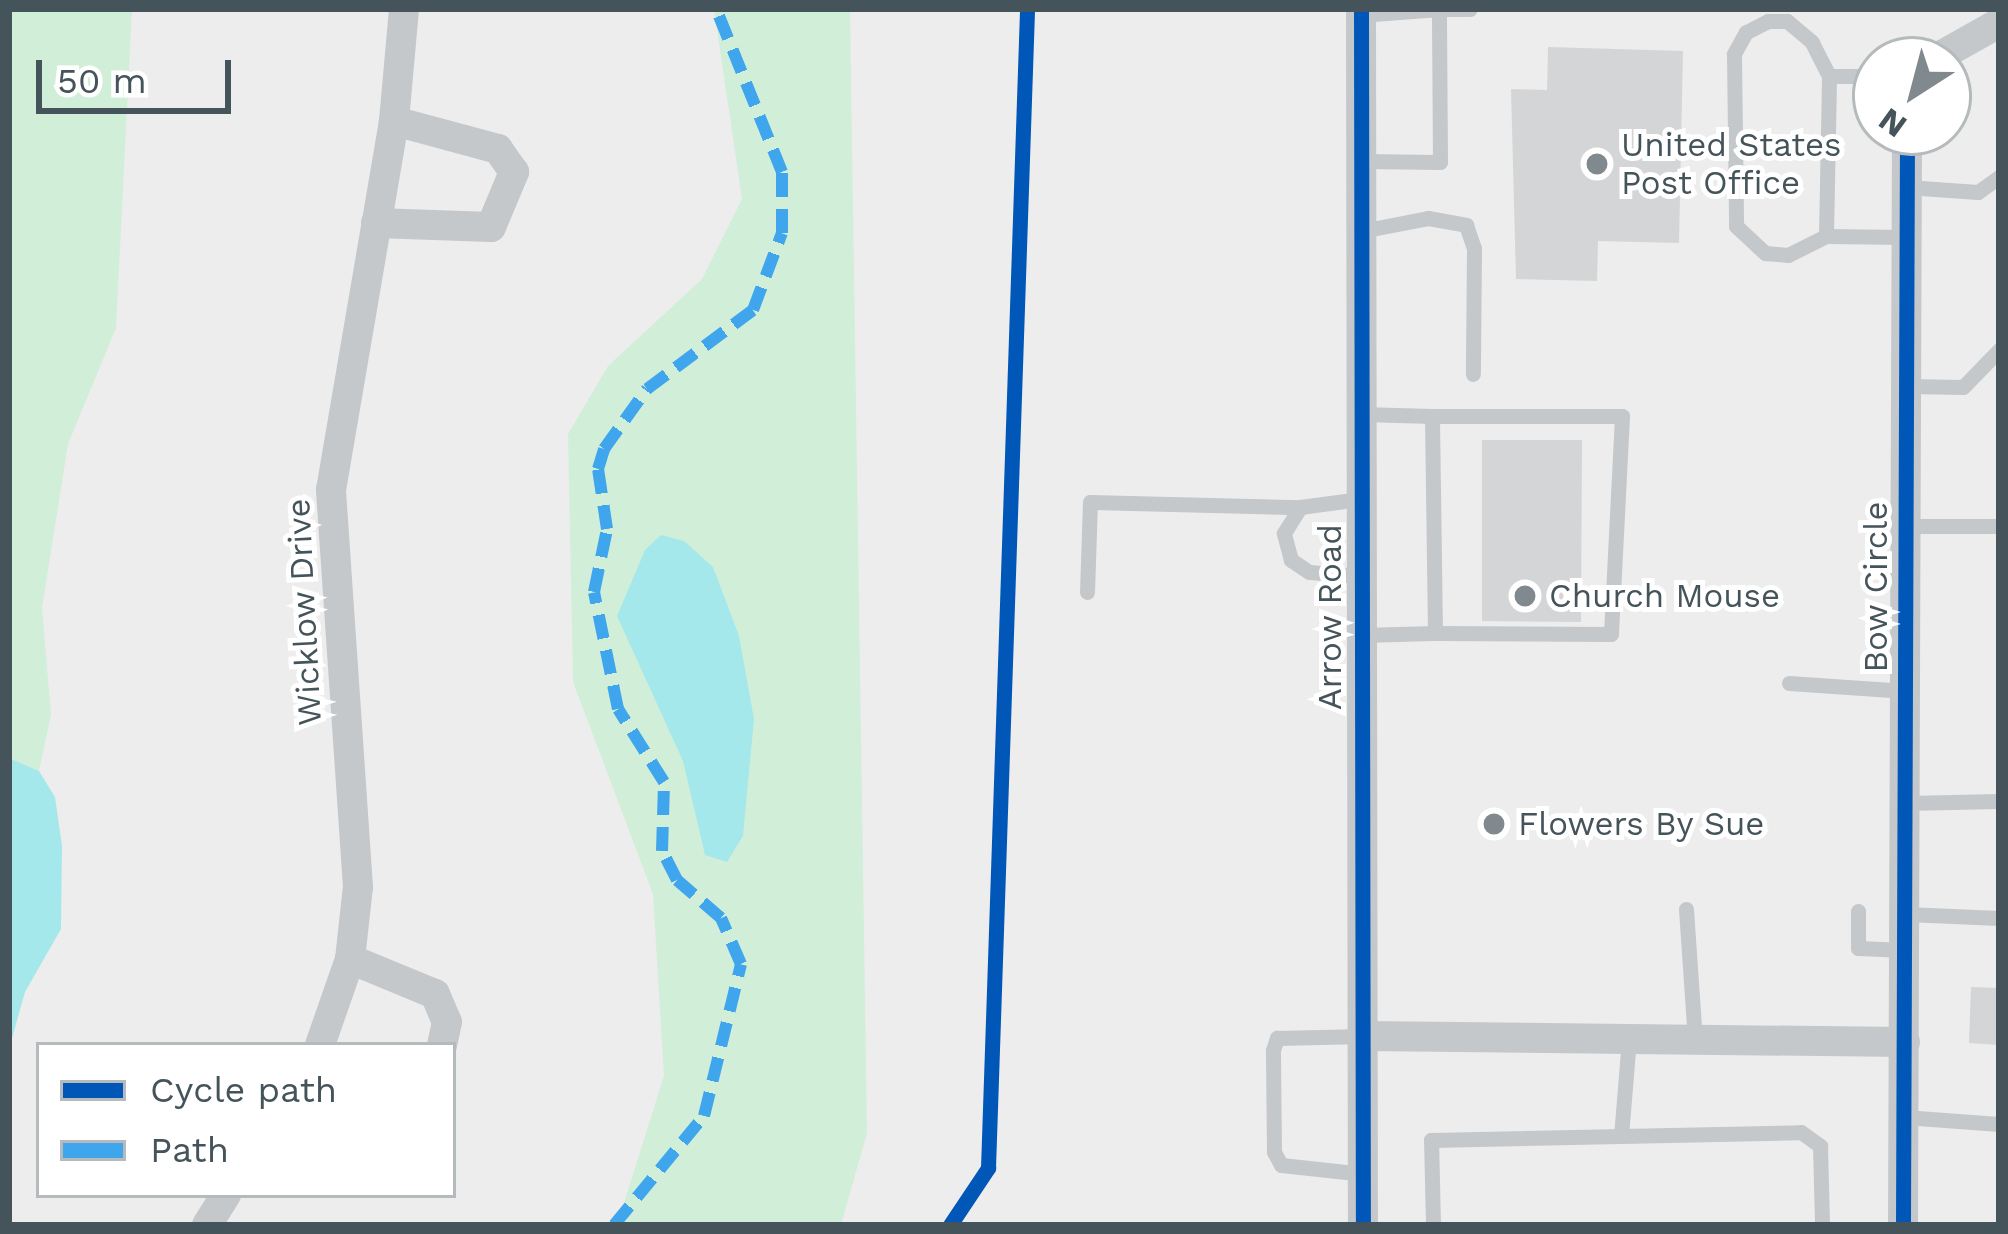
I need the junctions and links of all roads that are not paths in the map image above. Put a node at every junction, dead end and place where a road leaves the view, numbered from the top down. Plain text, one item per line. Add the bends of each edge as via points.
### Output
1 (404, 9) edge
2 (1439, 9) edge
3 (1470, 9) edge
4 (1361, 12) edge
5 (1829, 76) junction
6 (1852, 76) edge
7 (394, 121) junction
8 (1907, 156) edge
9 (1361, 161) junction
10 (1999, 177) edge
11 (1906, 188) junction
12 (376, 223) junction
13 (1361, 231) junction
14 (1826, 236) junction
15 (1905, 237) junction
16 (1999, 350) edge
17 (1473, 374) dead end
18 (1907, 386) junction
19 (1360, 414) junction
20 (1432, 416) junction
21 (1360, 499) junction
22 (1300, 507) junction
23 (1907, 526) junction
24 (1999, 526) edge
25 (1360, 576) junction
26 (1087, 592) dead end
27 (1435, 633) junction
28 (1360, 635) junction
29 (1789, 683) dead end
30 (1906, 691) junction
31 (1999, 801) edge
32 (1906, 802) junction
33 (1686, 909) dead end
34 (1858, 911) dead end
35 (1906, 914) junction
36 (1999, 918) edge
37 (1906, 950) junction
38 (350, 958) junction
39 (1365, 1036) junction
40 (1629, 1039) junction
41 (1694, 1040) junction
42 (321, 1042) edge
43 (443, 1042) edge
44 (1905, 1042) junction
45 (1904, 1117) junction
46 (1999, 1124) edge
47 (1621, 1136) junction
48 (1364, 1174) junction
49 (224, 1198) edge
50 (207, 1225) edge
51 (1363, 1225) edge
52 (1433, 1225) edge
53 (1822, 1225) edge
54 (1903, 1225) edge

1 - 7 street, Wicklow Drive
2 - 3 lane
2 - 4 lane
2 - 9 lane via 1440,162
4 - 9 street, Arrow Road
5 - 6 lane
5 - 14 lane
5 - 14 lane via 1812,42 1787,22 1746,32 1734,54 1736,226 1766,253 1788,255
7 - 12 street, Wicklow Drive
7 - 12 street via 498,149 514,172 491,227
8 - 11 street, Bow Circle
9 - 13 street, Arrow Road
10 - 11 lane via 1978,192
11 - 15 street, Bow Circle
12 - 38 street, Wicklow Drive via 331,490 358,887
13 - 17 lane via 1428,218 1466,225 1474,248
13 - 19 street, Arrow Road
14 - 15 lane
15 - 18 street, Bow Circle
16 - 18 lane via 1963,387
18 - 23 street, Bow Circle
19 - 20 lane
19 - 21 street, Arrow Road
20 - 27 lane
20 - 27 lane via 1622,416 1611,634
21 - 22 lane
21 - 25 street, Arrow Road
22 - 25 lane via 1284,533 1291,560 1309,572
22 - 26 lane via 1090,502
23 - 24 lane
23 - 30 street, Bow Circle
25 - 28 street, Arrow Road
27 - 28 lane
28 - 39 street, Arrow Road
29 - 30 lane
30 - 32 street, Bow Circle
31 - 32 lane
32 - 35 street, Bow Circle
33 - 41 lane
34 - 37 lane via 1858,948
35 - 36 lane
35 - 37 street, Bow Circle
37 - 44 street, Bow Circle
38 - 42 street, Wicklow Drive
38 - 43 street via 436,994 447,1022
39 - 40 street
39 - 48 street, Arrow Road
39 - 48 lane via 1277,1038 1274,1050 1274,1152 1281,1165
40 - 41 street
40 - 47 lane
41 - 44 street
44 - 45 street, Bow Circle
45 - 46 lane
45 - 54 street, Bow Circle
47 - 52 lane via 1431,1140
47 - 53 lane via 1801,1132 1820,1146
48 - 51 street, Arrow Road
49 - 50 street

